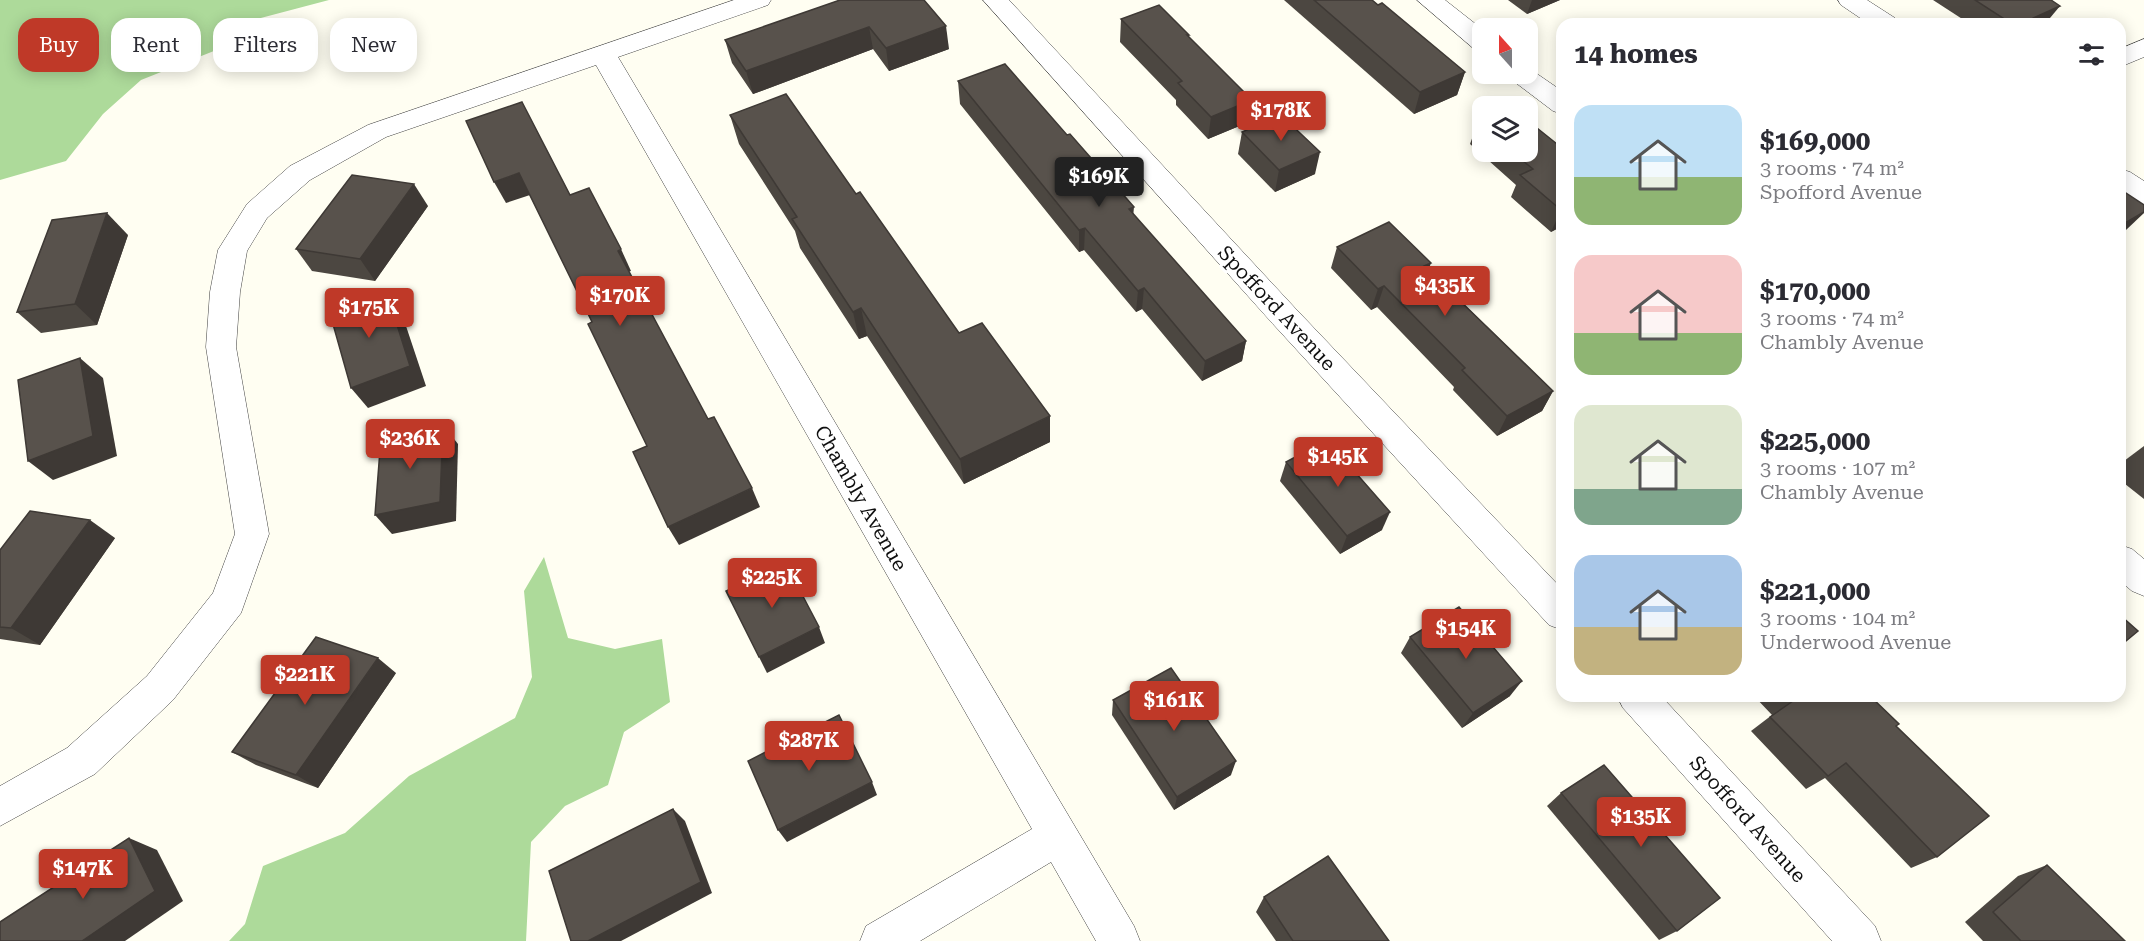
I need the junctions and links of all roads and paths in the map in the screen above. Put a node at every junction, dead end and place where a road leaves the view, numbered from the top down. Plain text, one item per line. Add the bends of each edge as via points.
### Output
1 (759, 0) edge
2 (995, 0) edge
3 (1429, 0) edge
4 (1850, 0) edge
5 (1877, 18) edge
6 (1472, 34) edge
7 (2144, 47) edge
8 (603, 54) junction
9 (2126, 56) edge
10 (1534, 84) edge
11 (1556, 100) edge
12 (2126, 183) edge
13 (2144, 195) edge
14 (2126, 565) edge
15 (2144, 580) edge
16 (1556, 608) edge
17 (1641, 702) edge
18 (0, 807) edge
19 (1058, 836) junction
20 (881, 941) edge
21 (1119, 941) edge
22 (1860, 941) edge

1 - 8 street
2 - 16 street, Spofford Avenue
3 - 6 street
4 - 5 street
7 - 9 street
8 - 18 street via 377,131 300,173 257,211 233,250 220,347 252,534 228,602 160,688 81,761
8 - 19 street, Chambly Avenue
10 - 11 street
12 - 13 street
14 - 15 street
17 - 22 street, Spofford Avenue
19 - 20 street
19 - 21 street, Chambly Avenue

